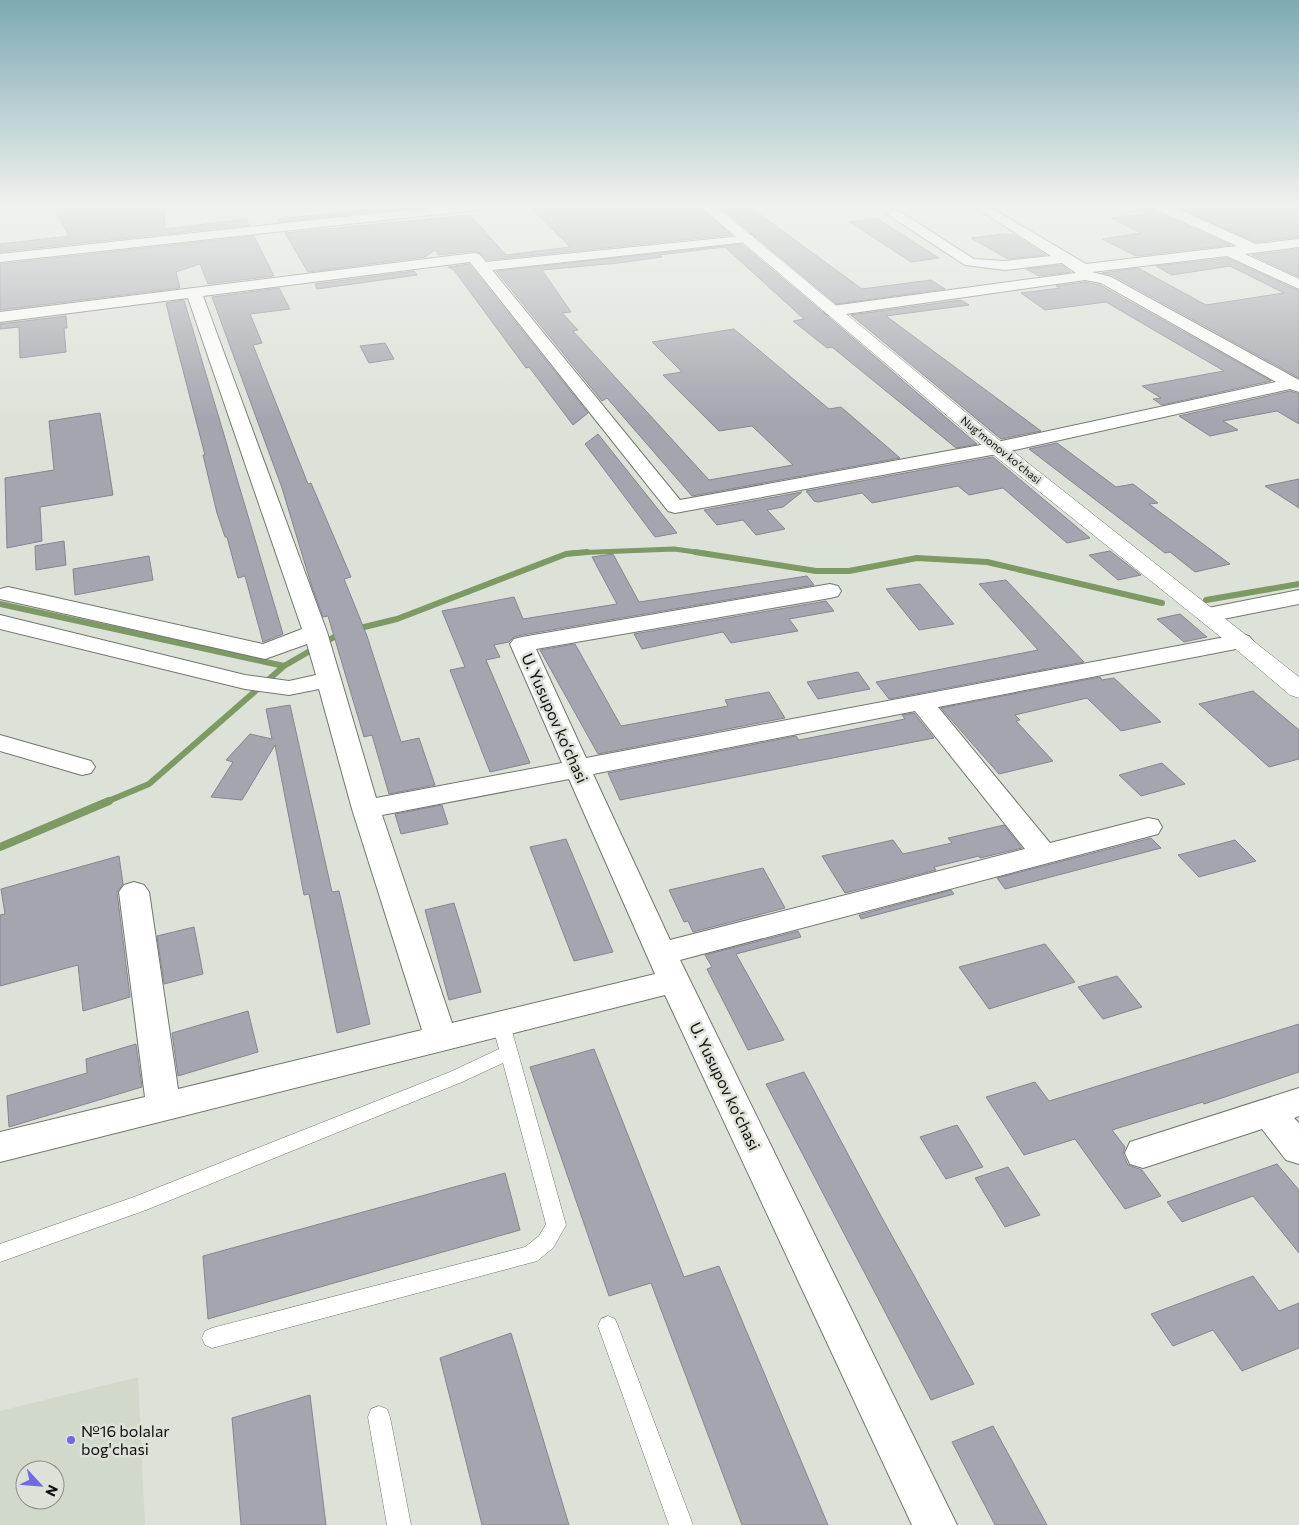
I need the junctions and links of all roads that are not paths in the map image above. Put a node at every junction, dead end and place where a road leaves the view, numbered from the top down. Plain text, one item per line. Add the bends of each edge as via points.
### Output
1 (313, 277) edge
2 (490, 277) edge
3 (793, 277) edge
4 (1049, 277) edge
5 (1098, 277) edge
6 (1283, 277) edge
7 (1299, 285) edge
8 (194, 292) junction
9 (832, 310) junction
10 (0, 317) edge
11 (1295, 386) edge
12 (997, 448) junction
13 (830, 591) dead end
14 (8, 594) dead end
15 (1299, 597) edge
16 (1208, 615) junction
17 (0, 622) edge
18 (1241, 641) junction
19 (321, 652) junction
20 (1299, 690) edge
21 (921, 702) junction
22 (0, 743) edge
23 (82, 768) dead end
24 (577, 768) junction
25 (366, 809) junction
26 (1148, 827) dead end
27 (1044, 854) junction
28 (134, 892) dead end
29 (668, 967) junction
30 (505, 1038) junction
31 (441, 1039) junction
32 (163, 1107) junction
33 (1284, 1107) edge
34 (0, 1147) edge
35 (1299, 1149) edge
36 (1143, 1152) dead end
37 (0, 1254) edge
38 (608, 1326) dead end
39 (212, 1338) dead end
40 (379, 1417) dead end
41 (399, 1525) edge
42 (682, 1525) edge
43 (935, 1525) edge

1 - 8 street
2 - 12 street via 675,507
3 - 9 main road, Nugʻmonov koʻchasi
4 - 9 street
5 - 11 street
6 - 7 street
8 - 10 street
8 - 19 street
9 - 12 main road, Nugʻmonov koʻchasi
11 - 12 street
12 - 16 main road, Nugʻmonov koʻchasi
13 - 24 street, U. Yusupov ko‘chasi via 522,644
14 - 19 street via 265,652
15 - 16 street
16 - 18 main road, Nugʻmonov koʻchasi
17 - 19 street via 245,682 289,688
18 - 20 main road, Nugʻmonov koʻchasi
18 - 21 street
19 - 25 street
21 - 24 street
21 - 27 street
22 - 23 street
24 - 25 street
24 - 29 street, U. Yusupov ko‘chasi
25 - 31 street
26 - 27 street
27 - 29 street
28 - 32 street
29 - 30 street
29 - 43 street, U. Yusupov ko‘chasi
30 - 31 street
30 - 37 lane via 456,1078 138,1204
30 - 39 lane via 556,1225 546,1242 530,1255
31 - 32 street
32 - 34 street
33 - 35 street
33 - 36 street
38 - 42 lane
40 - 41 lane

